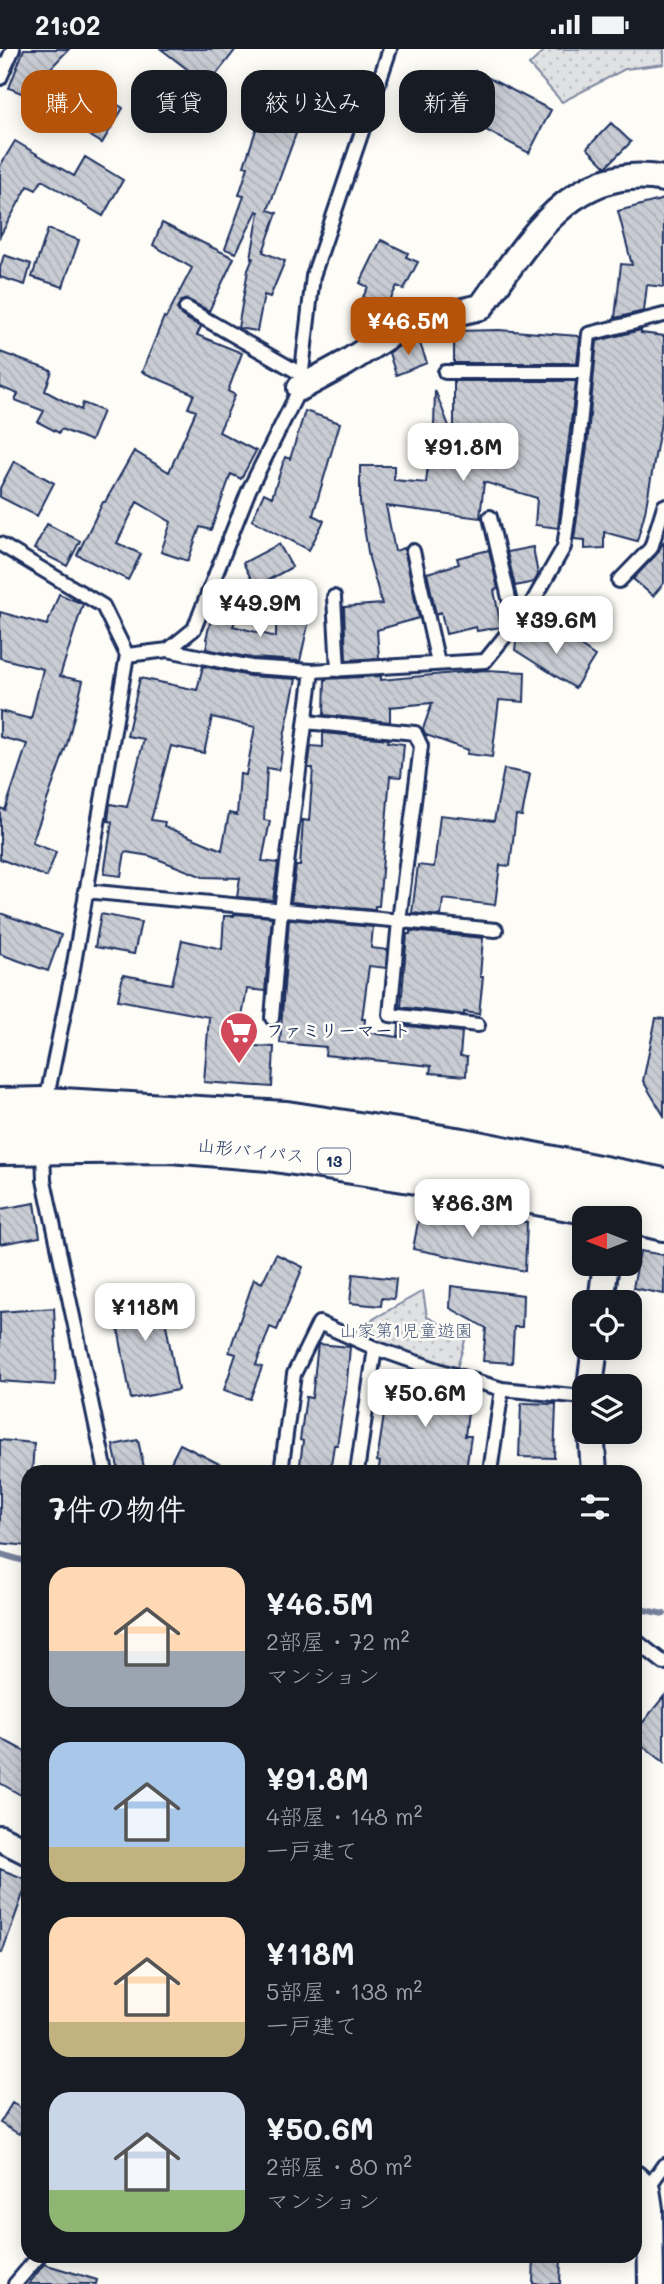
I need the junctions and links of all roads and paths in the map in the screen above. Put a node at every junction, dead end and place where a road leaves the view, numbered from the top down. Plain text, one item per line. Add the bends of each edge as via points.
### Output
1 (13, 49) edge
2 (390, 49) edge
3 (0, 78) edge
4 (664, 179) edge
5 (186, 308) dead end
6 (664, 314) edge
7 (444, 372) dead end
8 (585, 372) junction
9 (300, 381) junction
10 (664, 506) edge
11 (490, 517) dead end
12 (659, 540) edge
13 (0, 544) edge
14 (413, 551) dead end
15 (619, 581) dead end
16 (334, 597) dead end
17 (515, 624) junction
18 (168, 650) junction
19 (127, 655) junction
20 (438, 663) junction
21 (338, 670) junction
22 (312, 671) junction
23 (306, 722) junction
24 (85, 891) junction
25 (281, 910) junction
26 (399, 921) junction
27 (496, 930) dead end
28 (272, 1018) dead end
29 (478, 1025) dead end
30 (0, 1108) edge
31 (44, 1126) junction
32 (0, 1145) edge
33 (664, 1188) edge
34 (577, 1206) edge
35 (642, 1218) edge
36 (664, 1221) edge
37 (374, 1348) junction
38 (502, 1389) junction
39 (572, 1396) edge
40 (592, 1444) edge
41 (105, 1465) edge
42 (282, 1465) edge
43 (358, 1465) edge
44 (491, 1465) edge
45 (593, 1465) edge
46 (642, 1646) edge
47 (664, 1663) edge
48 (0, 1838) edge
49 (21, 1848) edge
50 (664, 2165) edge
51 (649, 2197) edge
52 (33, 2263) edge
53 (15, 2284) edge
54 (651, 2284) edge

1 - 3 lane
2 - 9 lane via 313,276
4 - 9 street via 621,177 593,185 541,225 481,307 406,324 346,363
5 - 9 lane
6 - 8 lane via 589,334
7 - 8 lane
8 - 17 lane via 564,547
9 - 18 lane via 249,491 194,629
10 - 12 lane
11 - 17 lane
12 - 15 lane
13 - 19 lane via 103,606
14 - 20 lane
16 - 21 lane
17 - 20 lane via 485,661
18 - 19 lane
18 - 22 lane via 251,667
19 - 24 lane
20 - 21 lane
21 - 22 lane
22 - 23 lane
23 - 25 lane
23 - 26 lane via 415,733 421,745
24 - 25 lane
24 - 31 lane
25 - 26 lane
25 - 28 lane
26 - 27 lane
26 - 29 lane via 390,1015
30 - 31 highway, 山形バイパス / 13
31 - 32 highway, 山形バイパス / 13
31 - 33 highway, 山形バイパス / 13 via 286,1121 462,1148
31 - 34 highway, 山形バイパス / 13 via 269,1151 456,1179
31 - 41 lane via 44,1180
35 - 36 highway, 山形バイパス / 13
37 - 38 lane
37 - 42 lane via 319,1323 294,1374
37 - 43 lane
38 - 39 lane
38 - 44 lane
40 - 45 street
46 - 47 lane
48 - 49 street
50 - 51 lane
51 - 54 street
52 - 53 lane

